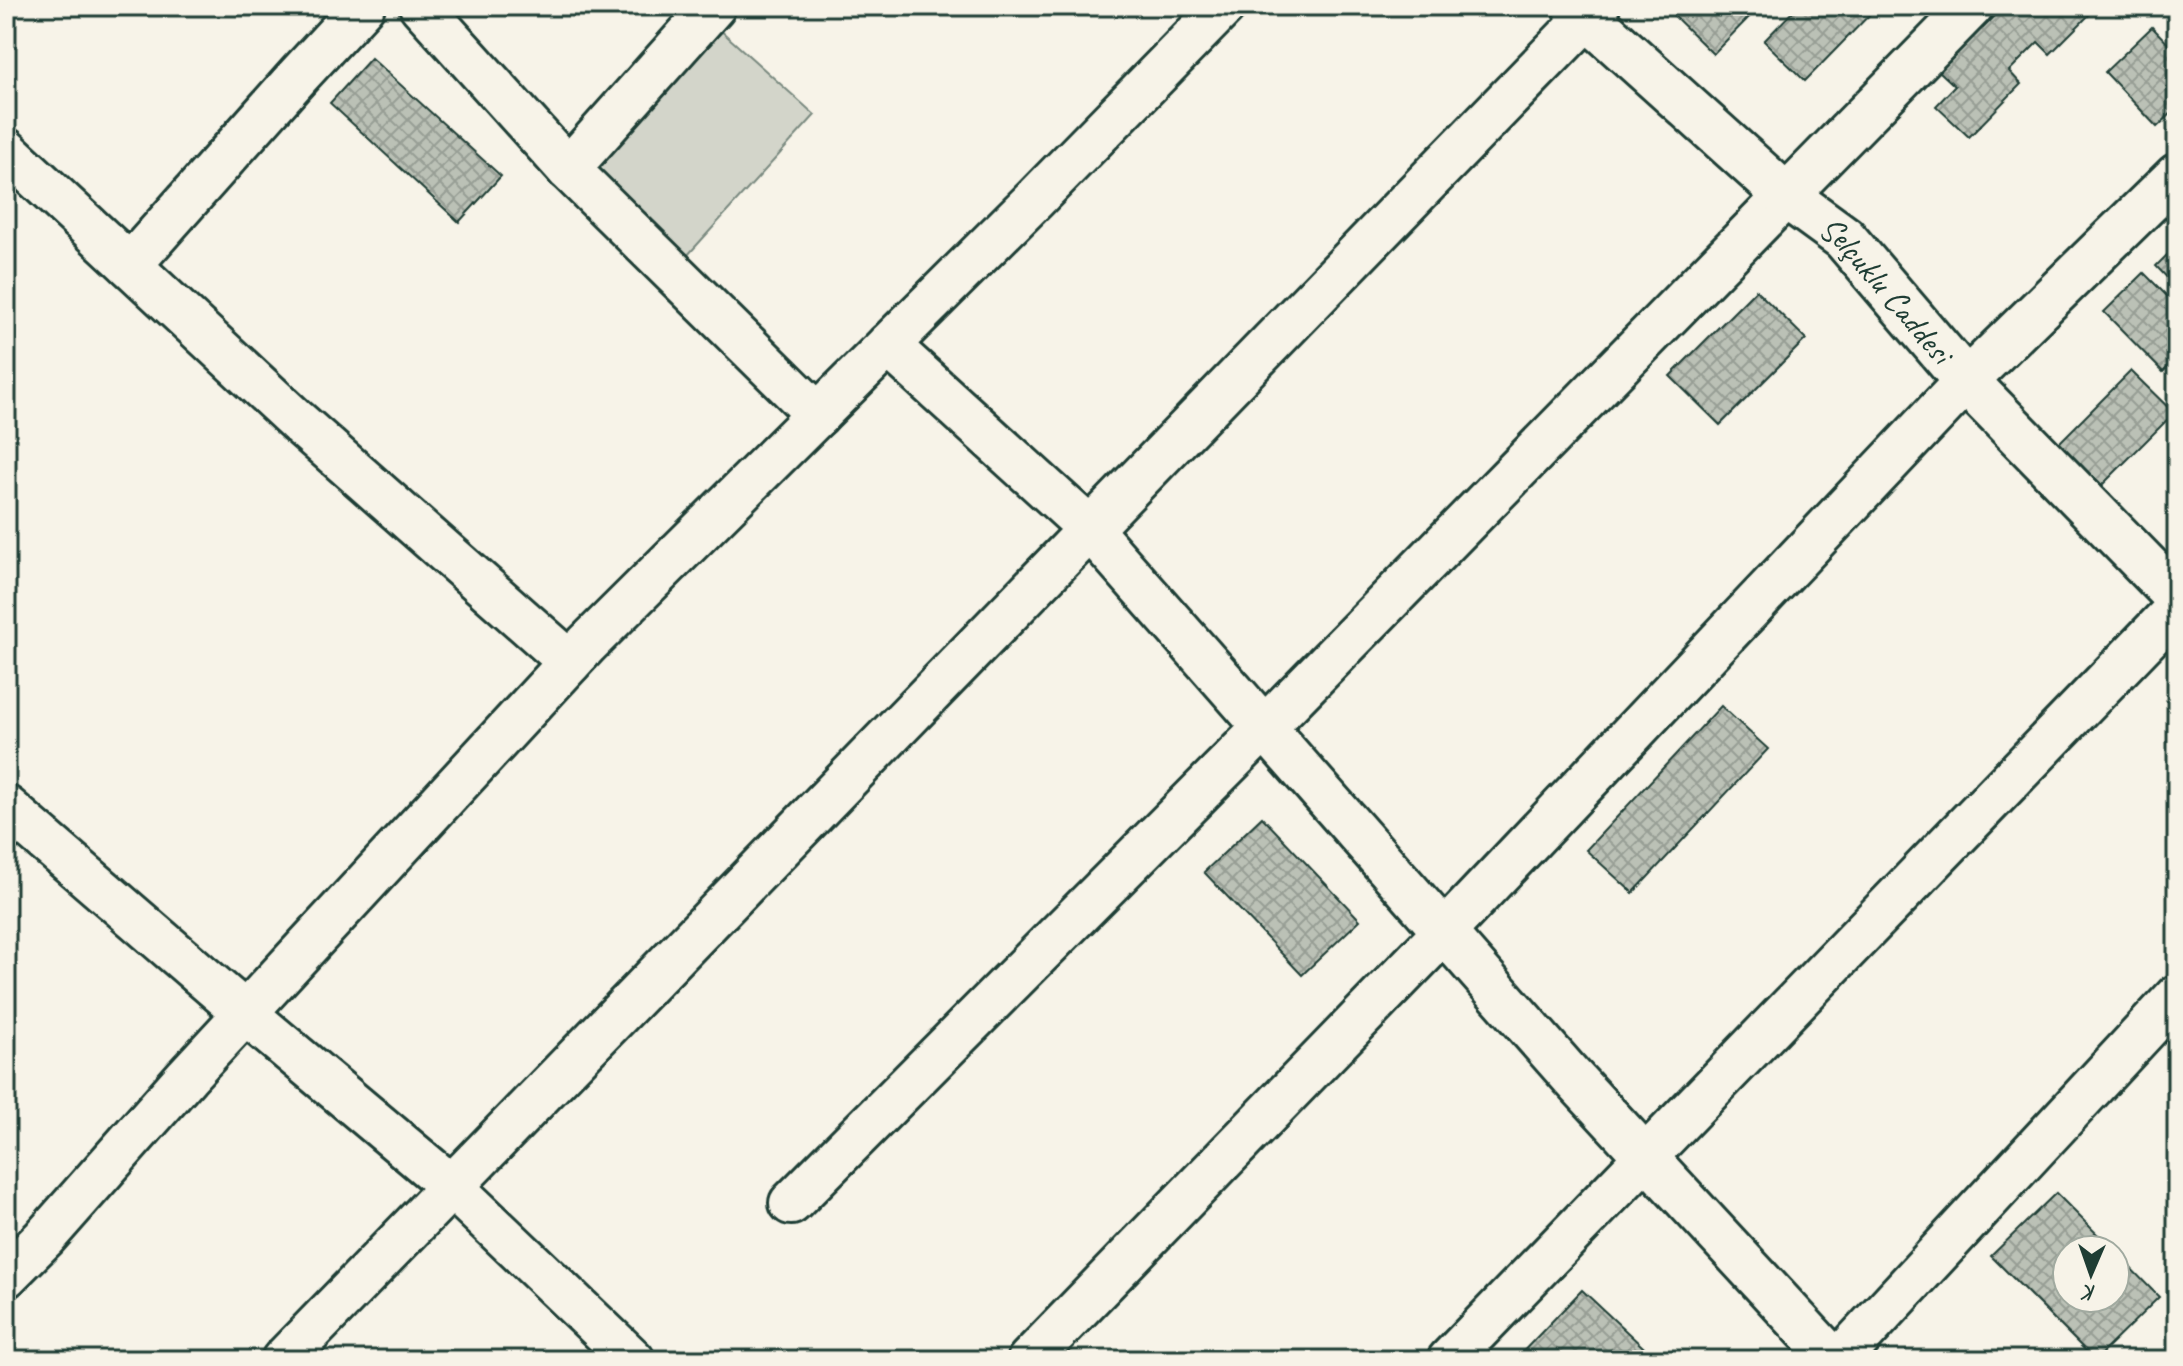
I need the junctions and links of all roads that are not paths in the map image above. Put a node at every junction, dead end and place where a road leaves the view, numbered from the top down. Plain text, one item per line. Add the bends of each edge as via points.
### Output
1 (363, 6) edge
2 (421, 6) edge
3 (714, 6) edge
4 (1224, 6) edge
5 (1972, 6) edge
6 (1586, 9) edge
7 (13, 169) edge
8 (568, 169) junction
9 (2177, 175) edge
10 (1785, 195) junction
11 (130, 265) junction
12 (888, 345) junction
13 (1966, 381) junction
14 (818, 415) junction
15 (1089, 528) junction
16 (2177, 597) edge
17 (2177, 608) edge
18 (570, 662) junction
19 (1264, 728) junction
20 (6, 807) edge
21 (1444, 932) junction
22 (2177, 996) edge
23 (246, 1014) junction
24 (1645, 1157) junction
25 (451, 1186) junction
26 (791, 1203) dead end
27 (6, 1276) edge
28 (283, 1360) edge
29 (633, 1360) edge
30 (1029, 1360) edge
31 (1449, 1360) edge
32 (1836, 1360) edge

1 - 11 street
2 - 8 street
3 - 8 street
4 - 12 street
5 - 10 street
6 - 10 street, Selçuklu Caddesi
6 - 15 street
7 - 11 street
8 - 14 street
9 - 13 street
10 - 13 street, Selçuklu Caddesi via 1844,238
10 - 19 street
11 - 18 street
12 - 14 street
12 - 15 street
13 - 16 street, Selçuklu Caddesi
13 - 21 street
14 - 18 street
15 - 19 street
15 - 25 street
17 - 24 street
18 - 23 street
19 - 21 street
19 - 26 street
20 - 23 street
21 - 24 street
21 - 30 street
22 - 32 street
23 - 25 street
23 - 27 street
24 - 31 street
24 - 32 street
25 - 28 street
25 - 29 street

